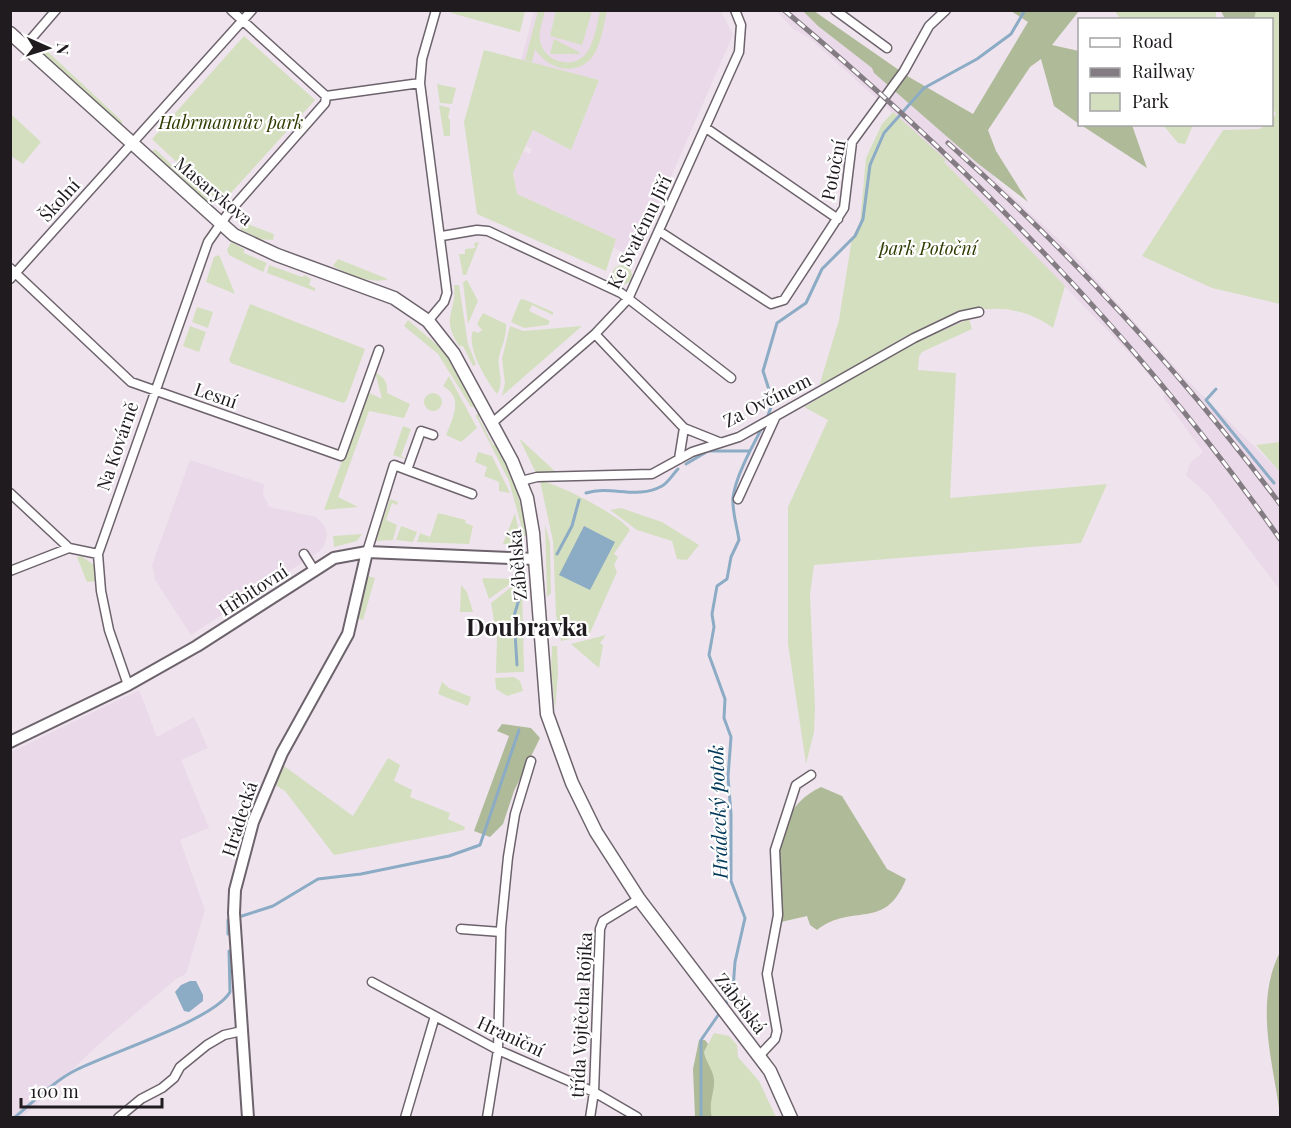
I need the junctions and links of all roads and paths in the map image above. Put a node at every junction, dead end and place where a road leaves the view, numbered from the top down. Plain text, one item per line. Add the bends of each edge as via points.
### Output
1 (56, 10) edge
2 (231, 10) edge
3 (252, 10) edge
4 (436, 10) edge
5 (735, 10) edge
6 (835, 10) edge
7 (946, 10) edge
8 (243, 22) junction
9 (10, 33) edge
10 (25, 46) junction
11 (887, 48) dead end
12 (420, 83) junction
13 (326, 96) junction
14 (706, 128) junction
15 (133, 144) junction
16 (838, 219) junction
17 (220, 224) junction
18 (659, 231) junction
19 (442, 236) junction
20 (12, 273) edge
21 (628, 298) junction
22 (979, 312) dead end
23 (428, 321) junction
24 (595, 334) junction
25 (379, 350) dead end
26 (731, 378) dead end
27 (154, 391) junction
28 (773, 418) junction
29 (492, 423) junction
30 (684, 428) junction
31 (433, 435) dead end
32 (719, 442) junction
33 (680, 459) junction
34 (407, 470) junction
35 (521, 481) junction
36 (10, 493) edge
37 (472, 494) dead end
38 (738, 499) dead end
39 (368, 547) junction
40 (69, 548) junction
41 (98, 554) junction
42 (304, 554) dead end
43 (535, 559) junction
44 (314, 570) junction
45 (10, 571) edge
46 (128, 685) junction
47 (10, 742) edge
48 (531, 760) dead end
49 (811, 775) dead end
50 (639, 899) junction
51 (461, 929) dead end
52 (501, 932) junction
53 (372, 982) dead end
54 (435, 1016) junction
55 (242, 1031) junction
56 (498, 1050) junction
57 (759, 1056) junction
58 (594, 1092) junction
59 (637, 1117) edge
60 (118, 1118) edge
61 (248, 1118) edge
62 (405, 1118) edge
63 (487, 1118) edge
64 (590, 1118) edge
65 (791, 1118) edge

1 - 10 street
2 - 8 street
3 - 8 street, Školní
4 - 12 street via 422,59
5 - 14 street, Ke Svatému Jiří via 741,25 739,52
6 - 11 street
7 - 16 street, Potoční via 929,26 904,71 852,142 844,208
8 - 13 street
8 - 15 street, Školní
9 - 10 main road, Masarykova
10 - 15 main road, Masarykova
12 - 13 street
12 - 19 street
13 - 17 street, Na Kovárně via 325,103
14 - 16 street
14 - 18 street, Ke Svatému Jiří
15 - 17 main road, Masarykova
15 - 20 street, Školní
16 - 18 street, Potoční via 784,300 771,304
17 - 23 main road, Masarykova via 277,255 377,289
17 - 27 street, Na Kovárně via 204,251
18 - 21 street, Ke Svatému Jiří
19 - 21 street via 488,231
19 - 23 street via 447,293
20 - 27 street, Lesní via 131,382
21 - 24 street, Ke Svatému Jiří
21 - 26 street
22 - 28 street, Za Ovčínem via 960,316 914,338
23 - 29 main road, Zábělská via 454,354
24 - 29 street, Ke Svatému Jiří
24 - 30 street, Za Ovčínem
25 - 27 street, Lesní via 341,456
27 - 41 street, Na Kovárně
28 - 32 street, Za Ovčínem via 739,437
28 - 38 street
29 - 35 main road, Zábělská
30 - 32 street, Za Ovčínem
30 - 33 street
31 - 34 street via 421,431
32 - 33 street
33 - 35 street via 652,474 537,477
34 - 37 street
34 - 39 street, Hrádecká via 394,465
35 - 43 main road, Zábělská via 530,512
36 - 40 street
39 - 43 street, Hřbitovní
39 - 44 street, Hřbitovní via 334,558
39 - 55 street, Hrádecká via 348,634 270,776 241,861 234,913
40 - 41 street
40 - 45 street
41 - 46 street, Na Kovárně via 109,630
42 - 44 street
43 - 50 main road, Zábělská via 541,660 550,725 596,832
44 - 46 street, Hřbitovní via 197,646
46 - 47 street, Hřbitovní
48 - 52 street via 515,814
49 - 57 street via 796,784 778,835 778,915 767,974 777,1031 775,1039
50 - 57 main road, Zábělská
50 - 58 street, třída Vojtěcha Rojíka via 603,921 600,929
51 - 52 street
52 - 56 street
53 - 54 street, Hraniční
54 - 56 street, Hraniční
54 - 62 street
55 - 60 street via 224,1035 180,1067 162,1088
55 - 61 street, Hrádecká
56 - 58 street, Hraniční
56 - 63 street
57 - 65 main road, Zábělská via 775,1080
58 - 59 street, Hraniční
58 - 64 street, třída Vojtěcha Rojíka

